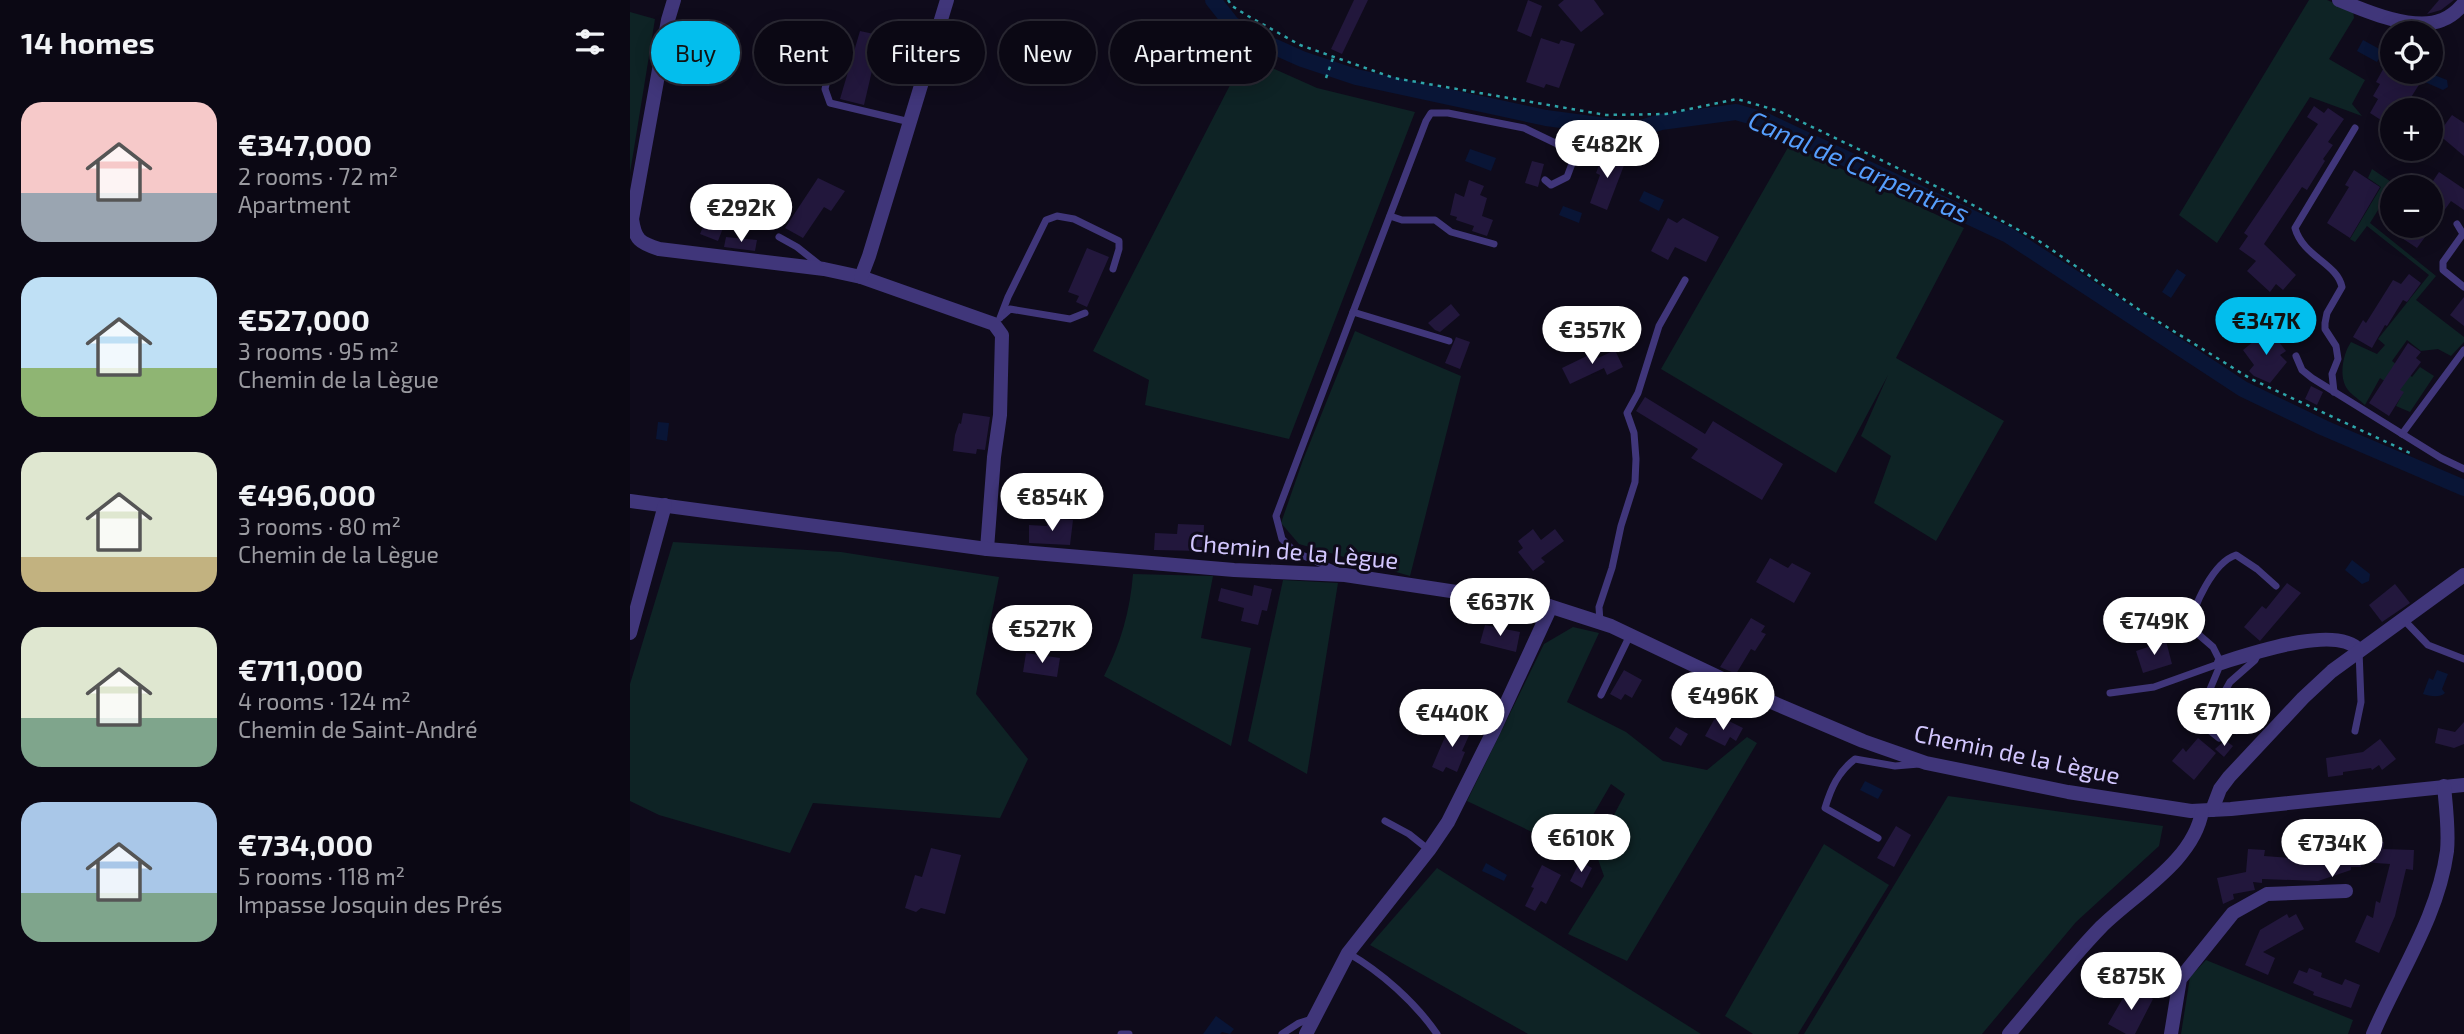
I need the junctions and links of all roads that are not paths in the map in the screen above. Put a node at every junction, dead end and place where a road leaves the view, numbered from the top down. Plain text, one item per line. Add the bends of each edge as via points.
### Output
1 (674, 0) edge
2 (947, 0) edge
3 (2339, 0) edge
4 (2464, 3) edge
5 (941, 21) edge
6 (826, 84) edge
7 (922, 84) edge
8 (910, 122) junction
9 (2355, 128) dead end
10 (1545, 180) dead end
11 (1390, 216) junction
12 (2457, 225) dead end
13 (779, 237) dead end
14 (1494, 244) dead end
15 (1113, 268) dead end
16 (824, 269) junction
17 (861, 277) junction
18 (1685, 280) dead end
19 (2464, 287) edge
20 (1353, 312) junction
21 (1085, 313) dead end
22 (997, 321) junction
23 (1449, 341) dead end
24 (2464, 350) edge
25 (2296, 356) dead end
26 (2334, 392) junction
27 (2402, 434) junction
28 (2464, 469) edge
29 (630, 501) edge
30 (665, 505) junction
31 (987, 549) junction
32 (1345, 575) junction
33 (2464, 575) edge
34 (2276, 586) dead end
35 (1549, 606) junction
36 (2403, 619) junction
37 (1600, 622) junction
38 (630, 633) edge
39 (1630, 635) junction
40 (2359, 650) junction
41 (2259, 651) junction
42 (2464, 659) edge
43 (2221, 663) junction
44 (2110, 693) dead end
45 (1601, 695) dead end
46 (2221, 698) dead end
47 (1702, 699) dead end
48 (1769, 701) junction
49 (2355, 731) dead end
50 (2219, 738) dead end
51 (1926, 763) junction
52 (2464, 785) edge
53 (2444, 786) junction
54 (2207, 810) junction
55 (1385, 821) dead end
56 (1878, 838) dead end
57 (1429, 850) junction
58 (2346, 891) dead end
59 (1348, 953) junction
60 (1314, 1019) junction
61 (1121, 1034) edge
62 (1129, 1034) edge
63 (1282, 1034) edge
64 (1306, 1034) edge
65 (1437, 1034) edge
66 (2009, 1034) edge
67 (2171, 1034) edge
68 (2373, 1034) edge

1 - 16 street via 632,219 634,233 643,244 659,249
2 - 5 street
3 - 4 street via 2364,11 2424,23 2443,20
6 - 8 lane via 830,103
7 - 8 street
8 - 17 street
9 - 26 lane via 2295,228 2299,242 2335,274 2342,287 2325,323 2338,359 2332,374
10 - 11 lane via 1551,185 1567,177 1576,153 1524,128 1432,113
11 - 14 lane via 1435,220 1451,232
11 - 20 lane
12 - 19 lane via 2463,234 2443,262 2443,270
13 - 16 lane
15 - 22 lane via 1119,241 1074,219 1058,216 1046,220
16 - 17 street
17 - 22 street
18 - 37 lane via 1659,326 1627,413 1634,433 1634,482 1599,607
20 - 23 lane
20 - 32 lane via 1276,516 1282,540 1295,552
21 - 22 lane via 1070,319 1010,309
22 - 31 street via 1002,335 1001,401
24 - 27 lane
25 - 26 lane via 2302,370
26 - 27 lane
27 - 28 lane
29 - 30 street, Chemin de la Lègue
30 - 31 street, Chemin de la Lègue
30 - 38 street
31 - 32 street, Chemin de la Lègue
32 - 35 street, Chemin de la Lègue
33 - 36 street
34 - 43 lane via 2236,555 2219,564 2192,615 2191,628 2213,647
35 - 37 street, Chemin de la Lègue
35 - 57 street via 1494,730
36 - 40 street
36 - 42 lane via 2428,645
37 - 39 street, Chemin de la Lègue
39 - 45 lane
39 - 48 street, Chemin de la Lègue
40 - 41 street via 2354,644 2328,639
40 - 49 lane via 2361,702
40 - 54 street via 2303,698 2229,777
41 - 43 street
41 - 46 lane
43 - 44 lane via 2154,687
43 - 50 lane via 2200,713 2204,726
47 - 48 lane via 1752,711
48 - 51 street, Chemin de la Lègue
51 - 54 street, Chemin de la Lègue via 2068,792
51 - 56 lane via 1895,766 1855,759 1831,788 1825,808
52 - 53 street, Chemin de la Lègue
53 - 54 street, Chemin de la Lègue
53 - 68 street via 2448,830 2434,903
54 - 66 street via 2173,862 2101,927
55 - 57 lane
57 - 59 street
58 - 67 street via 2267,894 2233,913 2180,979
59 - 60 street
59 - 65 lane via 1402,995
60 - 63 lane
60 - 64 street
61 - 62 lane

